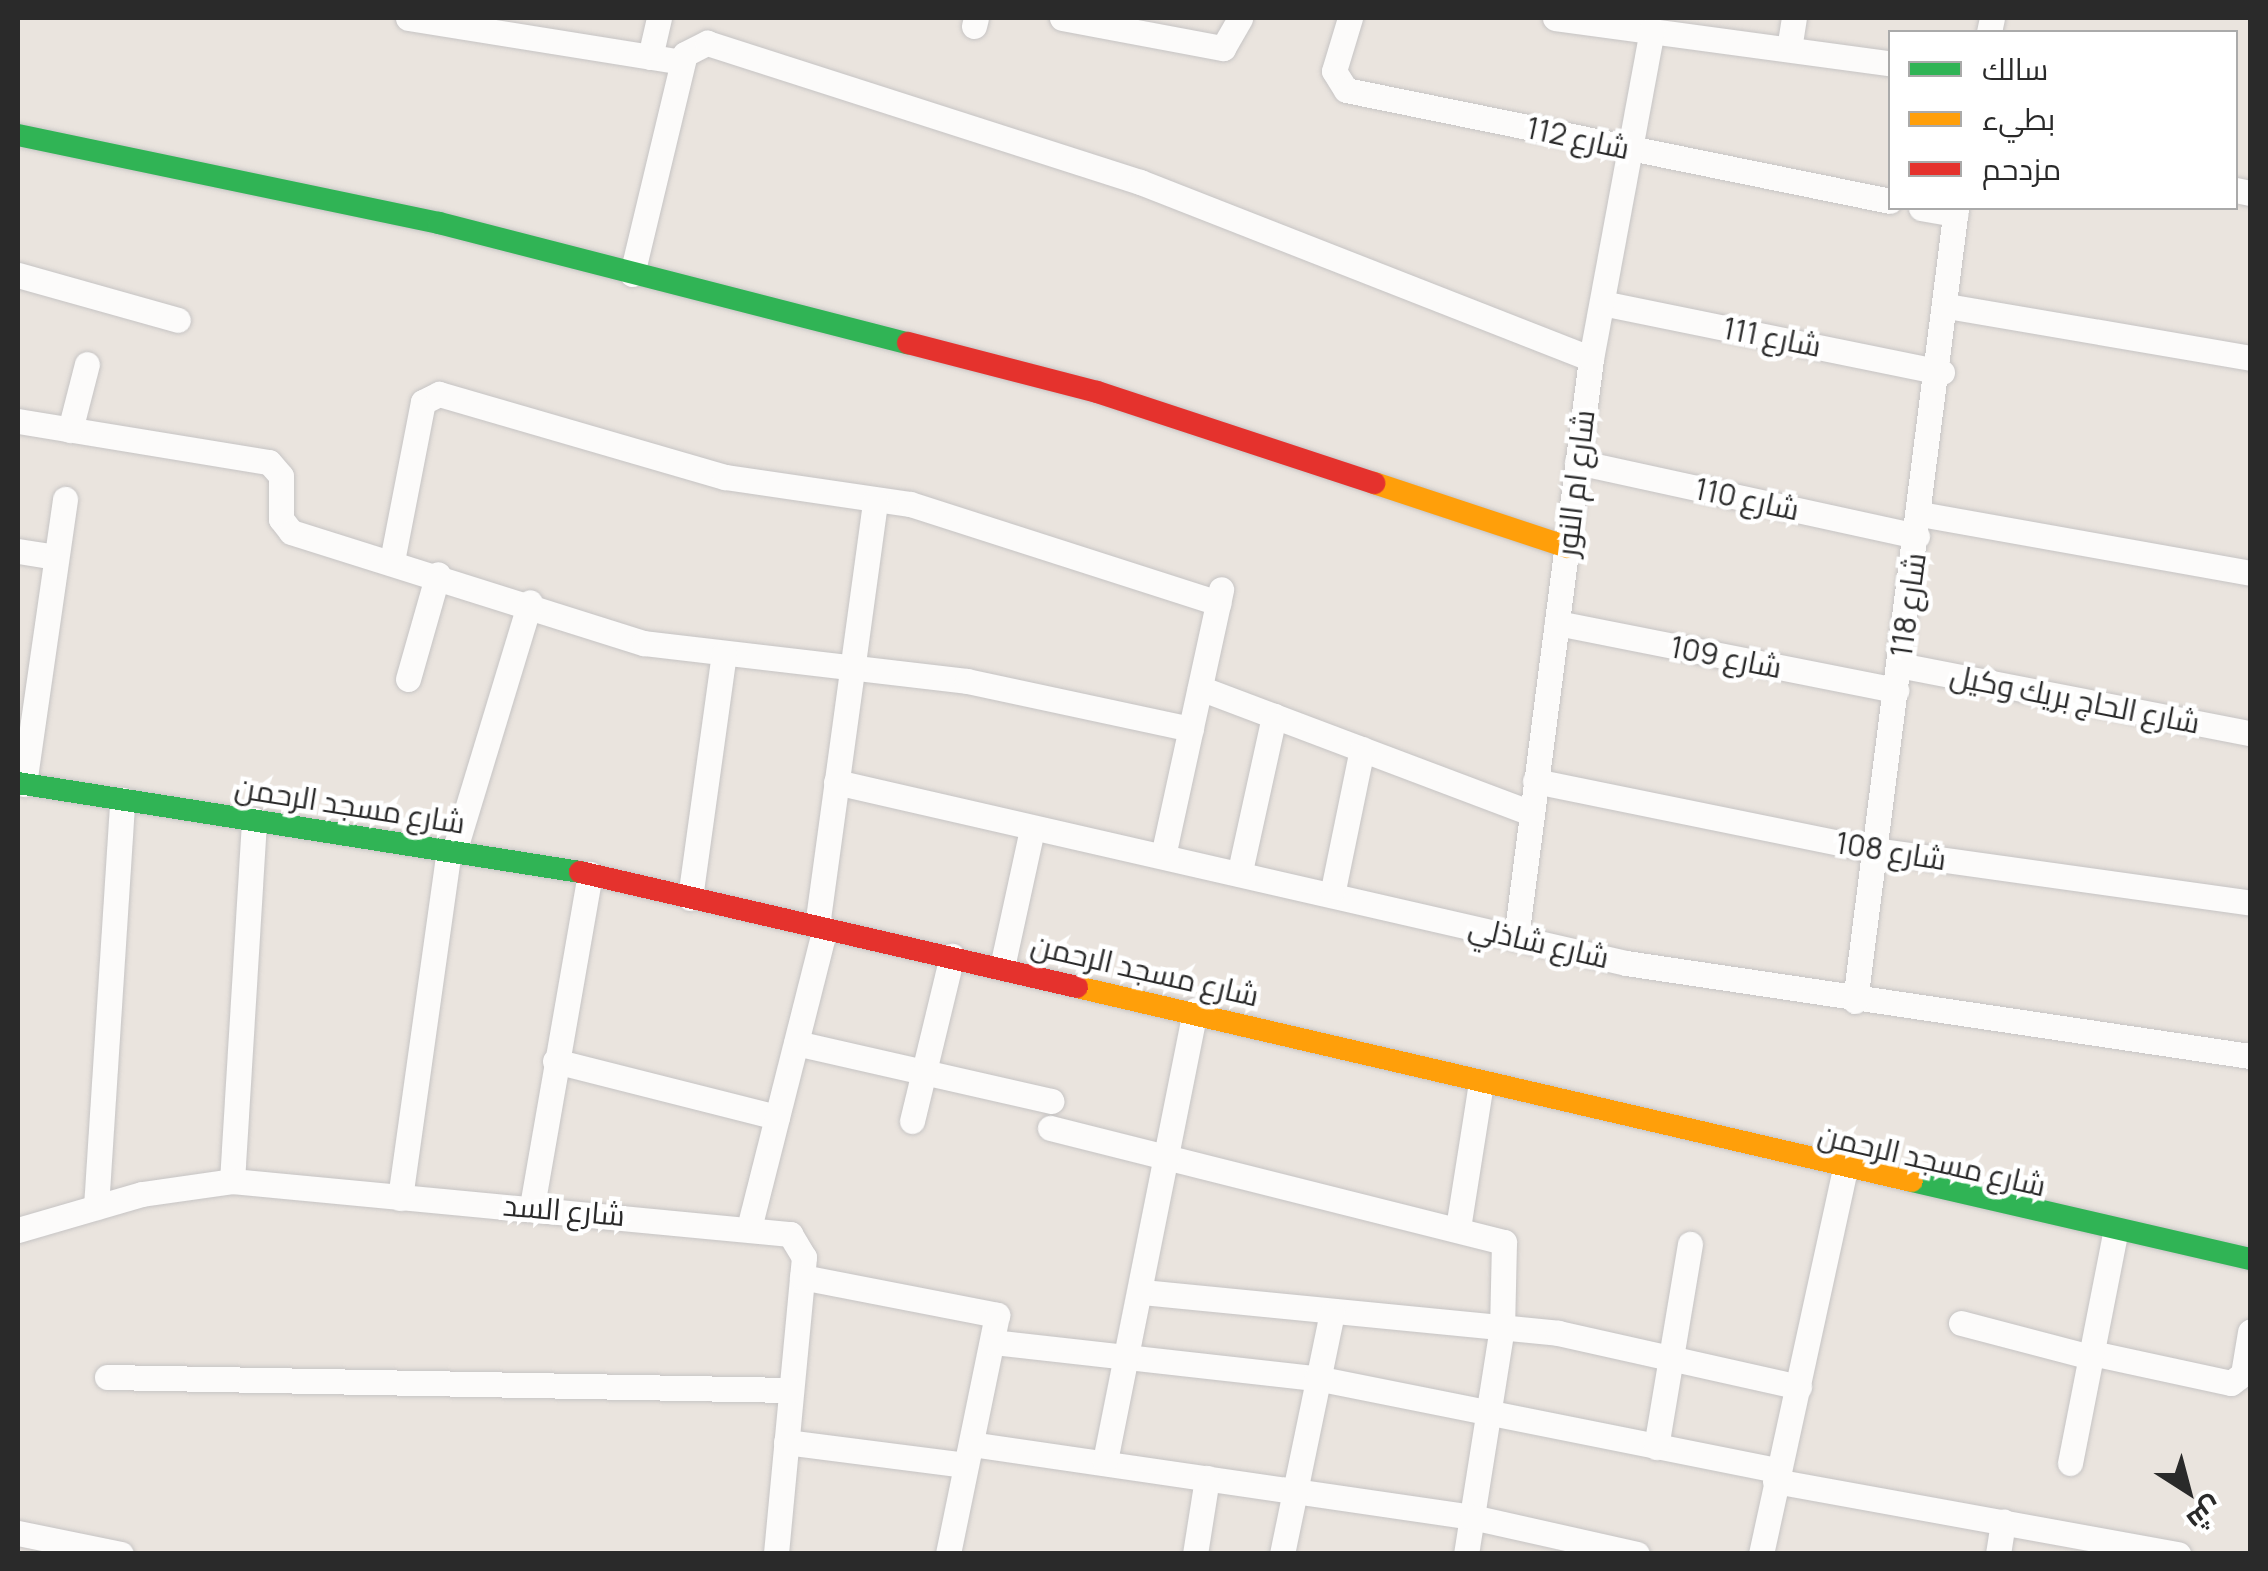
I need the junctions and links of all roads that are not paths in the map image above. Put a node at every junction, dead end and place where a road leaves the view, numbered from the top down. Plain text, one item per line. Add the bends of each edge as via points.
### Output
1 (408, 18) edge
2 (659, 18) edge
3 (1062, 18) edge
4 (1240, 18) edge
5 (1350, 18) edge
6 (1555, 18) edge
7 (1794, 18) edge
8 (1652, 30) junction
9 (1789, 49) junction
10 (650, 57) junction
11 (682, 62) junction
12 (1888, 63) edge
13 (18, 135) edge
14 (1630, 149) junction
15 (1888, 201) edge
16 (1955, 211) edge
17 (632, 274) junction
18 (18, 276) edge
19 (1602, 303) junction
20 (1947, 306) junction
21 (178, 320) dead end
22 (2250, 358) edge
23 (1591, 359) junction
24 (86, 364) dead end
25 (1942, 372) junction
26 (18, 420) edge
27 (70, 430) junction
28 (1577, 462) junction
29 (65, 499) dead end
30 (875, 500) junction
31 (1919, 525) junction
32 (1567, 547) junction
33 (18, 550) edge
34 (54, 557) junction
35 (392, 561) junction
36 (2250, 573) edge
37 (438, 574) junction
38 (530, 602) junction
39 (1556, 623) junction
40 (724, 654) junction
41 (852, 667) junction
42 (1898, 678) junction
43 (408, 679) dead end
44 (1200, 688) junction
45 (1274, 716) junction
46 (1190, 729) junction
47 (2250, 733) edge
48 (1362, 749) junction
49 (1535, 781) junction
50 (836, 782) junction
51 (21, 784) edge
52 (122, 800) junction
53 (1531, 813) junction
54 (254, 820) junction
55 (1032, 829) junction
56 (1875, 850) junction
57 (451, 852) junction
58 (1163, 856) junction
59 (1240, 872) junction
60 (590, 874) junction
61 (1333, 890) junction
62 (690, 898) junction
63 (2250, 903) edge
64 (821, 927) junction
65 (1516, 938) junction
66 (952, 956) junction
67 (1002, 967) junction
68 (1854, 1002) junction
69 (1195, 1010) junction
70 (796, 1043) junction
71 (2250, 1056) edge
72 (555, 1061) junction
73 (924, 1072) junction
74 (1481, 1083) junction
75 (1051, 1101) dead end
76 (777, 1116) junction
77 (912, 1121) dead end
78 (1050, 1128) dead end
79 (1168, 1157) junction
80 (1844, 1172) junction
81 (232, 1181) junction
82 (400, 1198) junction
83 (532, 1206) junction
84 (96, 1207) junction
85 (749, 1228) junction
86 (1458, 1228) junction
87 (18, 1230) edge
88 (2115, 1233) junction
89 (1690, 1244) dead end
90 (2250, 1259) edge
91 (802, 1276) junction
92 (1142, 1292) junction
93 (1332, 1312) junction
94 (1961, 1323) dead end
95 (1502, 1327) junction
96 (2250, 1332) edge
97 (993, 1342) junction
98 (1130, 1352) junction
99 (2092, 1355) junction
100 (1670, 1361) junction
101 (107, 1377) dead end
102 (1316, 1378) junction
103 (1799, 1387) junction
104 (790, 1390) junction
105 (1488, 1415) junction
106 (786, 1442) junction
107 (1656, 1447) junction
108 (969, 1455) junction
109 (1105, 1461) junction
110 (2070, 1463) dead end
111 (1777, 1475) junction
112 (1207, 1478) junction
113 (1292, 1494) junction
114 (1472, 1517) junction
115 (2004, 1521) junction
116 (18, 1534) edge
117 (60, 1548) edge
118 (121, 1554) edge
119 (776, 1554) edge
120 (948, 1554) edge
121 (1195, 1554) edge
122 (1282, 1554) edge
123 (1466, 1554) edge
124 (1637, 1554) edge
125 (1761, 1554) edge
126 (1998, 1554) edge
127 (2178, 1554) edge

1 - 10 street
2 - 10 street
3 - 4 street via 1222,48
5 - 14 street, شارع 112 via 1334,71 1339,87
6 - 8 street
7 - 9 street
8 - 9 street
8 - 14 street, شارع ام النور
9 - 12 street
10 - 11 street
11 - 17 street
11 - 23 street via 690,46 707,43 956,118 1293,237
13 - 17 street via 350,202
14 - 15 street, شارع 112
14 - 19 street, شارع ام النور
16 - 20 street, شارع 118
17 - 32 street via 1148,407
18 - 21 street
19 - 23 street, شارع ام النور
19 - 25 street, شارع 111
20 - 22 street
20 - 25 street, شارع 118
23 - 28 street, شارع ام النور
24 - 27 street
25 - 31 street, شارع 118
26 - 27 street
27 - 35 street via 269,462 282,476 281,519 290,532
28 - 31 street, شارع 110
28 - 32 street, شارع ام النور
29 - 34 street
30 - 35 street via 740,481 432,394 420,415
30 - 41 street
30 - 44 street via 1220,596
31 - 36 street, شارع 110
31 - 42 street, شارع 118
32 - 39 street, شارع ام النور
33 - 34 street
34 - 51 street
35 - 37 street
37 - 38 street
37 - 43 street
38 - 40 street via 644,644
38 - 57 street
39 - 42 street, شارع 109
39 - 49 street, شارع ام النور
40 - 41 street
40 - 62 street
41 - 46 street via 967,681
41 - 50 street
42 - 47 street, شارع الحاج بريك وكيل
42 - 56 street, شارع 118
44 - 45 street
44 - 46 street
45 - 48 street
45 - 59 street
46 - 58 street
48 - 53 street
48 - 61 street
49 - 53 street, شارع ام النور
49 - 56 street, شارع 108
50 - 55 street, شارع شاذلي
50 - 64 street
51 - 52 street, شارع مسجد الرحمن
52 - 54 street, شارع مسجد الرحمن
52 - 84 street
53 - 65 street, شارع ام النور
54 - 57 street, شارع مسجد الرحمن
54 - 81 street
55 - 58 street, شارع شاذلي
55 - 67 street
56 - 63 street, شارع 108
56 - 68 street, شارع 118
57 - 60 street, شارع مسجد الرحمن
57 - 82 street
58 - 59 street, شارع شاذلي
59 - 61 street, شارع شاذلي
60 - 62 street, شارع مسجد الرحمن
60 - 72 street
61 - 65 street, شارع شاذلي
62 - 64 street, شارع مسجد الرحمن
64 - 66 street, شارع مسجد الرحمن
64 - 70 street
65 - 68 street, شارع شاذلي
66 - 67 street, شارع مسجد الرحمن
66 - 73 street
67 - 69 street, شارع مسجد الرحمن
68 - 71 street, شارع شاذلي
69 - 74 street, شارع مسجد الرحمن
69 - 79 street
70 - 73 street
70 - 76 street
72 - 76 street
72 - 83 street
73 - 75 street
73 - 77 street
74 - 80 street, شارع مسجد الرحمن
74 - 86 street
76 - 85 street
78 - 79 street
79 - 86 street
79 - 92 street
80 - 88 street, شارع مسجد الرحمن
80 - 103 street
81 - 82 street, شارع السد
81 - 84 street, شارع السد
82 - 83 street, شارع السد
83 - 85 street, شارع السد
84 - 87 street, شارع السد
85 - 91 street, شارع السد via 798,1240
86 - 95 street via 1508,1248
88 - 90 street, شارع مسجد الرحمن
88 - 99 street
89 - 100 street
91 - 97 street via 990,1309
91 - 104 street, شارع السد
92 - 93 street
92 - 98 street
93 - 95 street
93 - 102 street
94 - 99 street
95 - 100 street
95 - 105 street
96 - 99 street via 2243,1374 2231,1383
97 - 98 street
97 - 108 street
98 - 102 street
98 - 109 street
99 - 110 street
100 - 103 street
100 - 107 street
101 - 104 street
102 - 105 street
102 - 113 street
103 - 111 street
104 - 106 street, شارع السد
105 - 107 street
105 - 114 street
106 - 108 street
106 - 119 street, شارع السد
107 - 111 street
108 - 109 street
108 - 120 street
109 - 112 street
111 - 115 street
111 - 125 street
112 - 113 street
112 - 121 street
113 - 114 street
113 - 122 street
114 - 123 street
114 - 124 street
115 - 126 street
115 - 127 street
116 - 117 street
117 - 118 street

